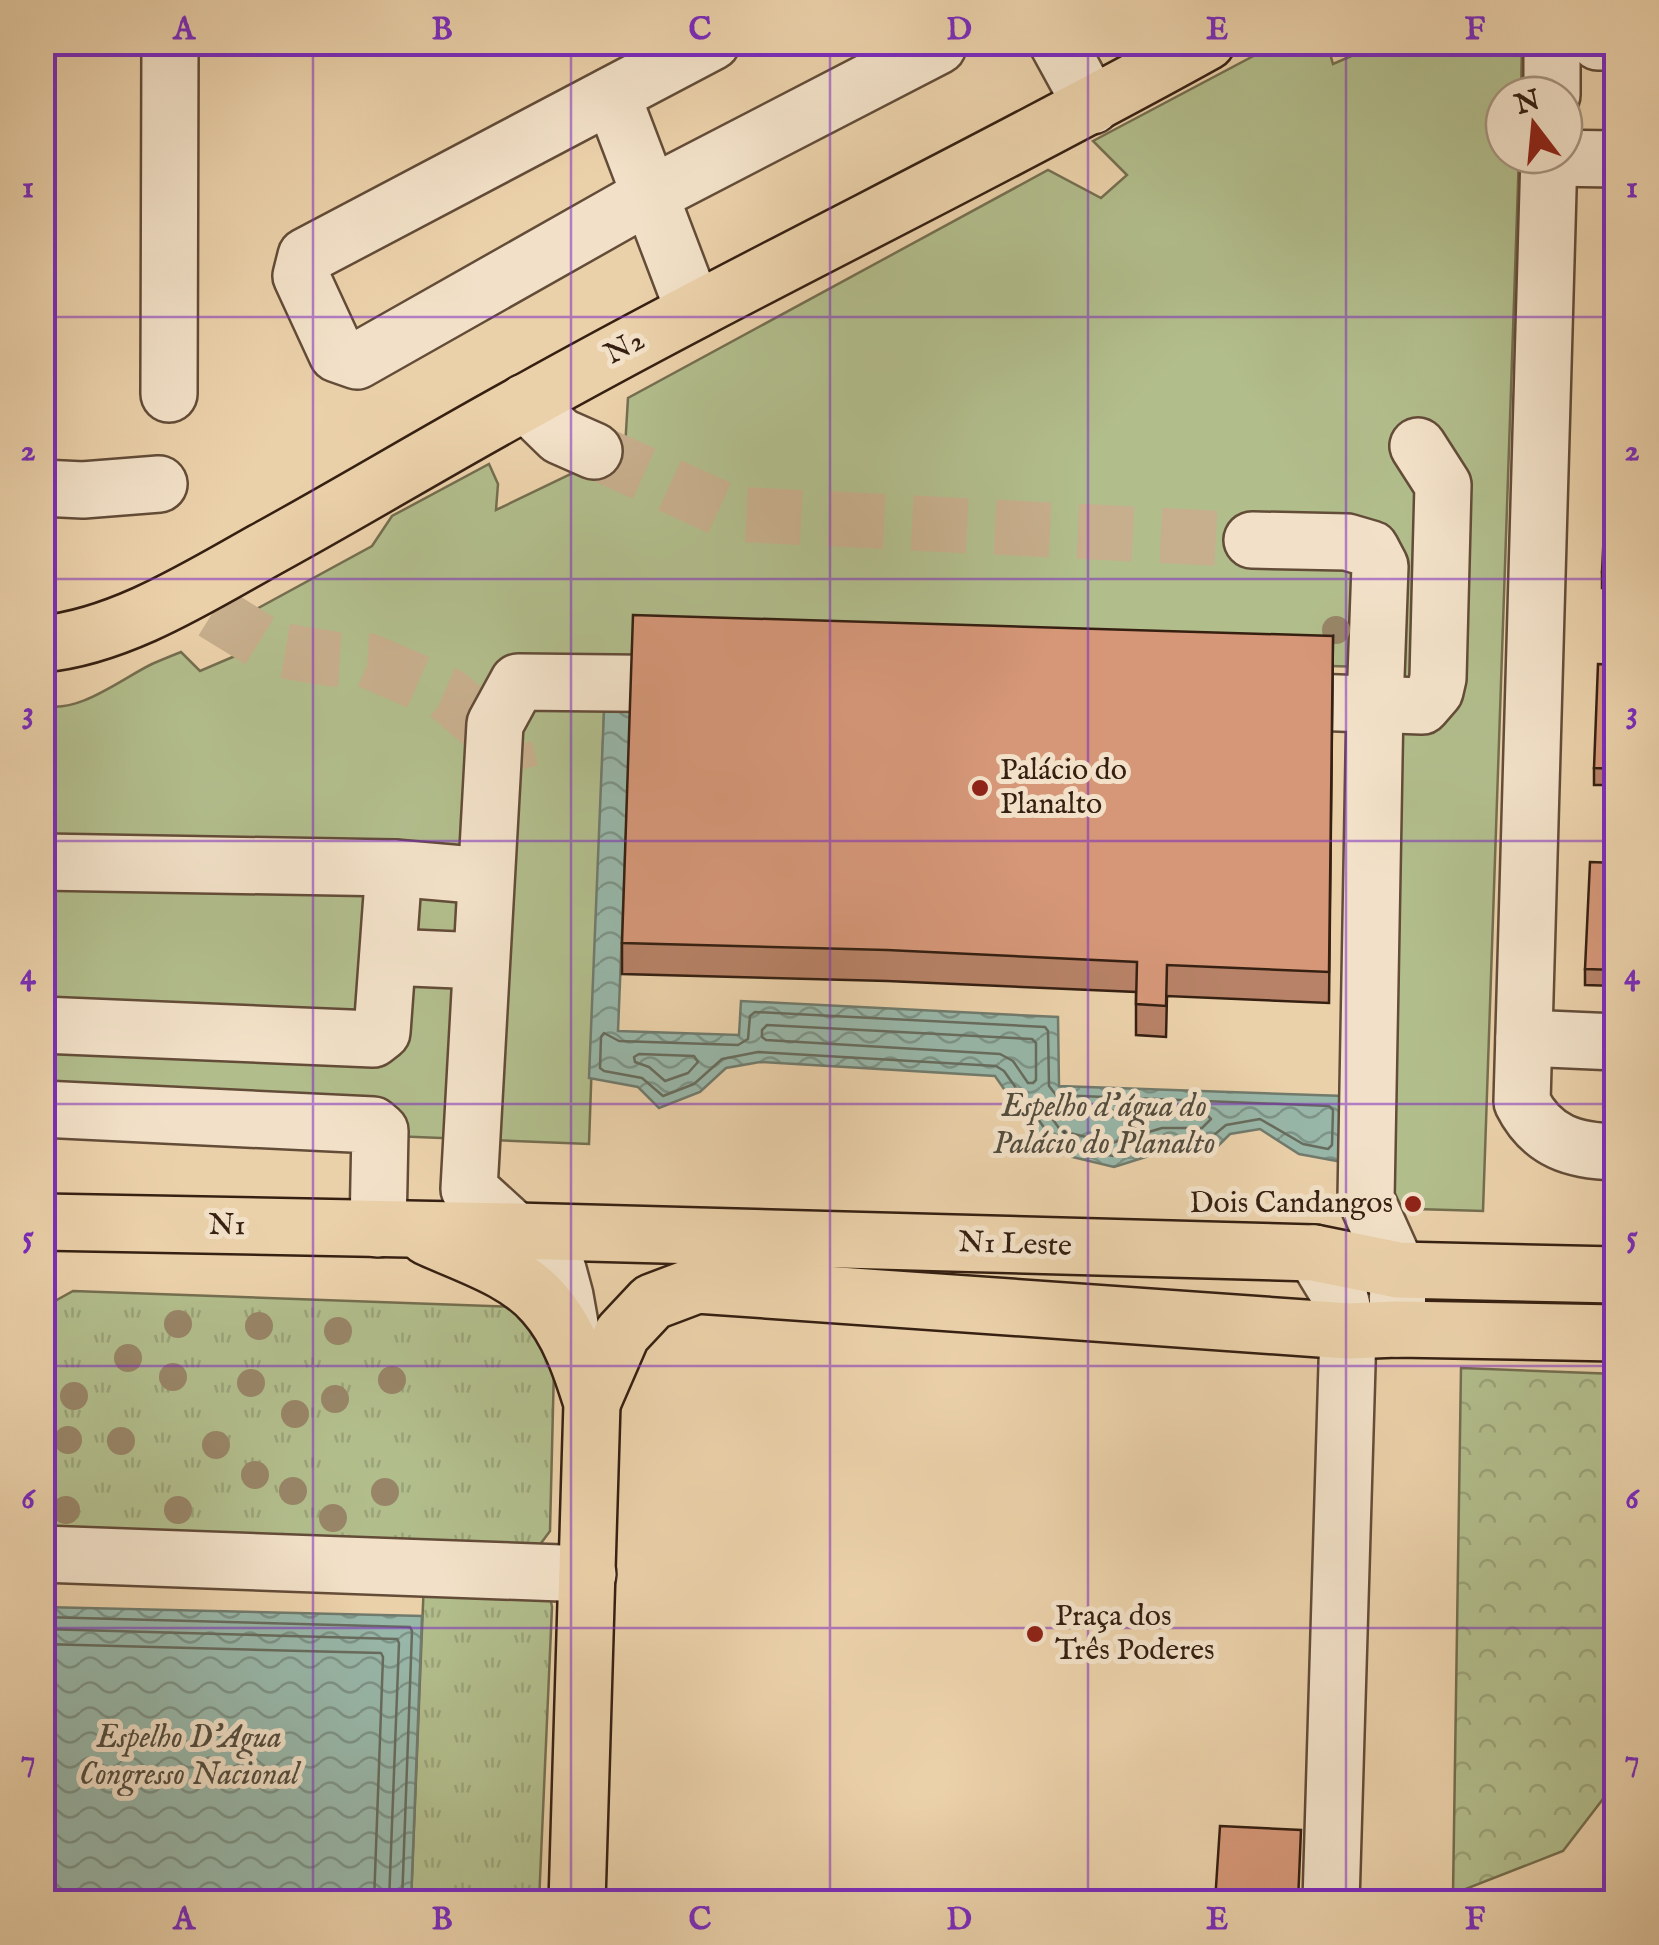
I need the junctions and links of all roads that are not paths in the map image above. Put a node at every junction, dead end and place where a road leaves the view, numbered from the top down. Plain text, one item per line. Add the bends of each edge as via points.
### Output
1 (170, 42) edge
2 (712, 42) edge
3 (938, 42) edge
4 (1057, 42) edge
5 (1207, 42) edge
6 (1552, 42) edge
7 (1552, 75) edge
8 (612, 95) junction
9 (1092, 106) junction
10 (1584, 158) edge
11 (1616, 159) edge
12 (1548, 175) edge
13 (652, 194) junction
14 (694, 310) junction
15 (168, 394) dead end
16 (525, 402) junction
17 (1418, 446) dead end
18 (594, 451) tunnel mouth
19 (159, 484) dead end
20 (42, 488) edge
21 (1252, 540) tunnel mouth
22 (42, 644) edge
23 (754, 686) edge
24 (1206, 698) edge
25 (1375, 704) junction
26 (514, 784) tunnel mouth
27 (42, 862) edge
28 (394, 868) junction
29 (484, 915) junction
30 (388, 957) junction
31 (42, 1025) edge
32 (1524, 1038) junction
33 (1616, 1042) edge
34 (42, 1109) edge
35 (1616, 1152) edge
36 (42, 1222) edge
37 (395, 1230) junction
38 (515, 1231) junction
39 (1314, 1254) junction
40 (1398, 1270) junction
41 (1616, 1275) edge
42 (1373, 1330) junction
43 (1616, 1334) edge
44 (575, 1352) junction
45 (592, 1402) junction
46 (42, 1554) edge
47 (588, 1574) junction
48 (577, 1902) edge
49 (1331, 1902) edge

1 - 15 lane
2 - 8 lane
3 - 13 lane
4 - 9 lane
5 - 9 main road, N2
6 - 7 lane
8 - 13 lane
8 - 13 lane via 306,256 301,276 337,354 356,361
9 - 14 main road, N2
10 - 11 lane
12 - 32 lane
13 - 14 lane
14 - 16 main road, N2
16 - 18 lane via 560,436
16 - 22 main road, N2 via 287,539 203,601 70,642
17 - 25 lane via 1443,484 1438,678 1422,706
19 - 20 lane
21 - 25 lane via 1347,542 1371,549 1380,566
23 - 29 lane via 518,682 494,724
24 - 25 lane
25 - 40 lane via 1366,1199
26 - 29 lane via 508,858
27 - 28 lane
28 - 29 lane
28 - 30 lane
29 - 30 lane
29 - 38 lane via 469,1189
30 - 31 lane via 382,1032 374,1039
32 - 33 lane
32 - 35 lane via 1522,1102 1529,1117 1562,1142
34 - 37 lane via 373,1125 380,1131
36 - 37 main road, N1
37 - 38 main road, N1 Leste
37 - 44 main road via 519,1281 545,1303
38 - 39 main road, N1 Leste
38 - 44 lane via 558,1270
39 - 40 main road, N1 Leste
39 - 42 lane
40 - 41 main road, N1 Leste
40 - 42 lane
42 - 43 main road, N1 Leste
42 - 45 main road, N1 Leste via 697,1286 652,1302 622,1334
42 - 49 lane
44 - 45 main road
45 - 47 main road
46 - 47 lane
47 - 48 main road

